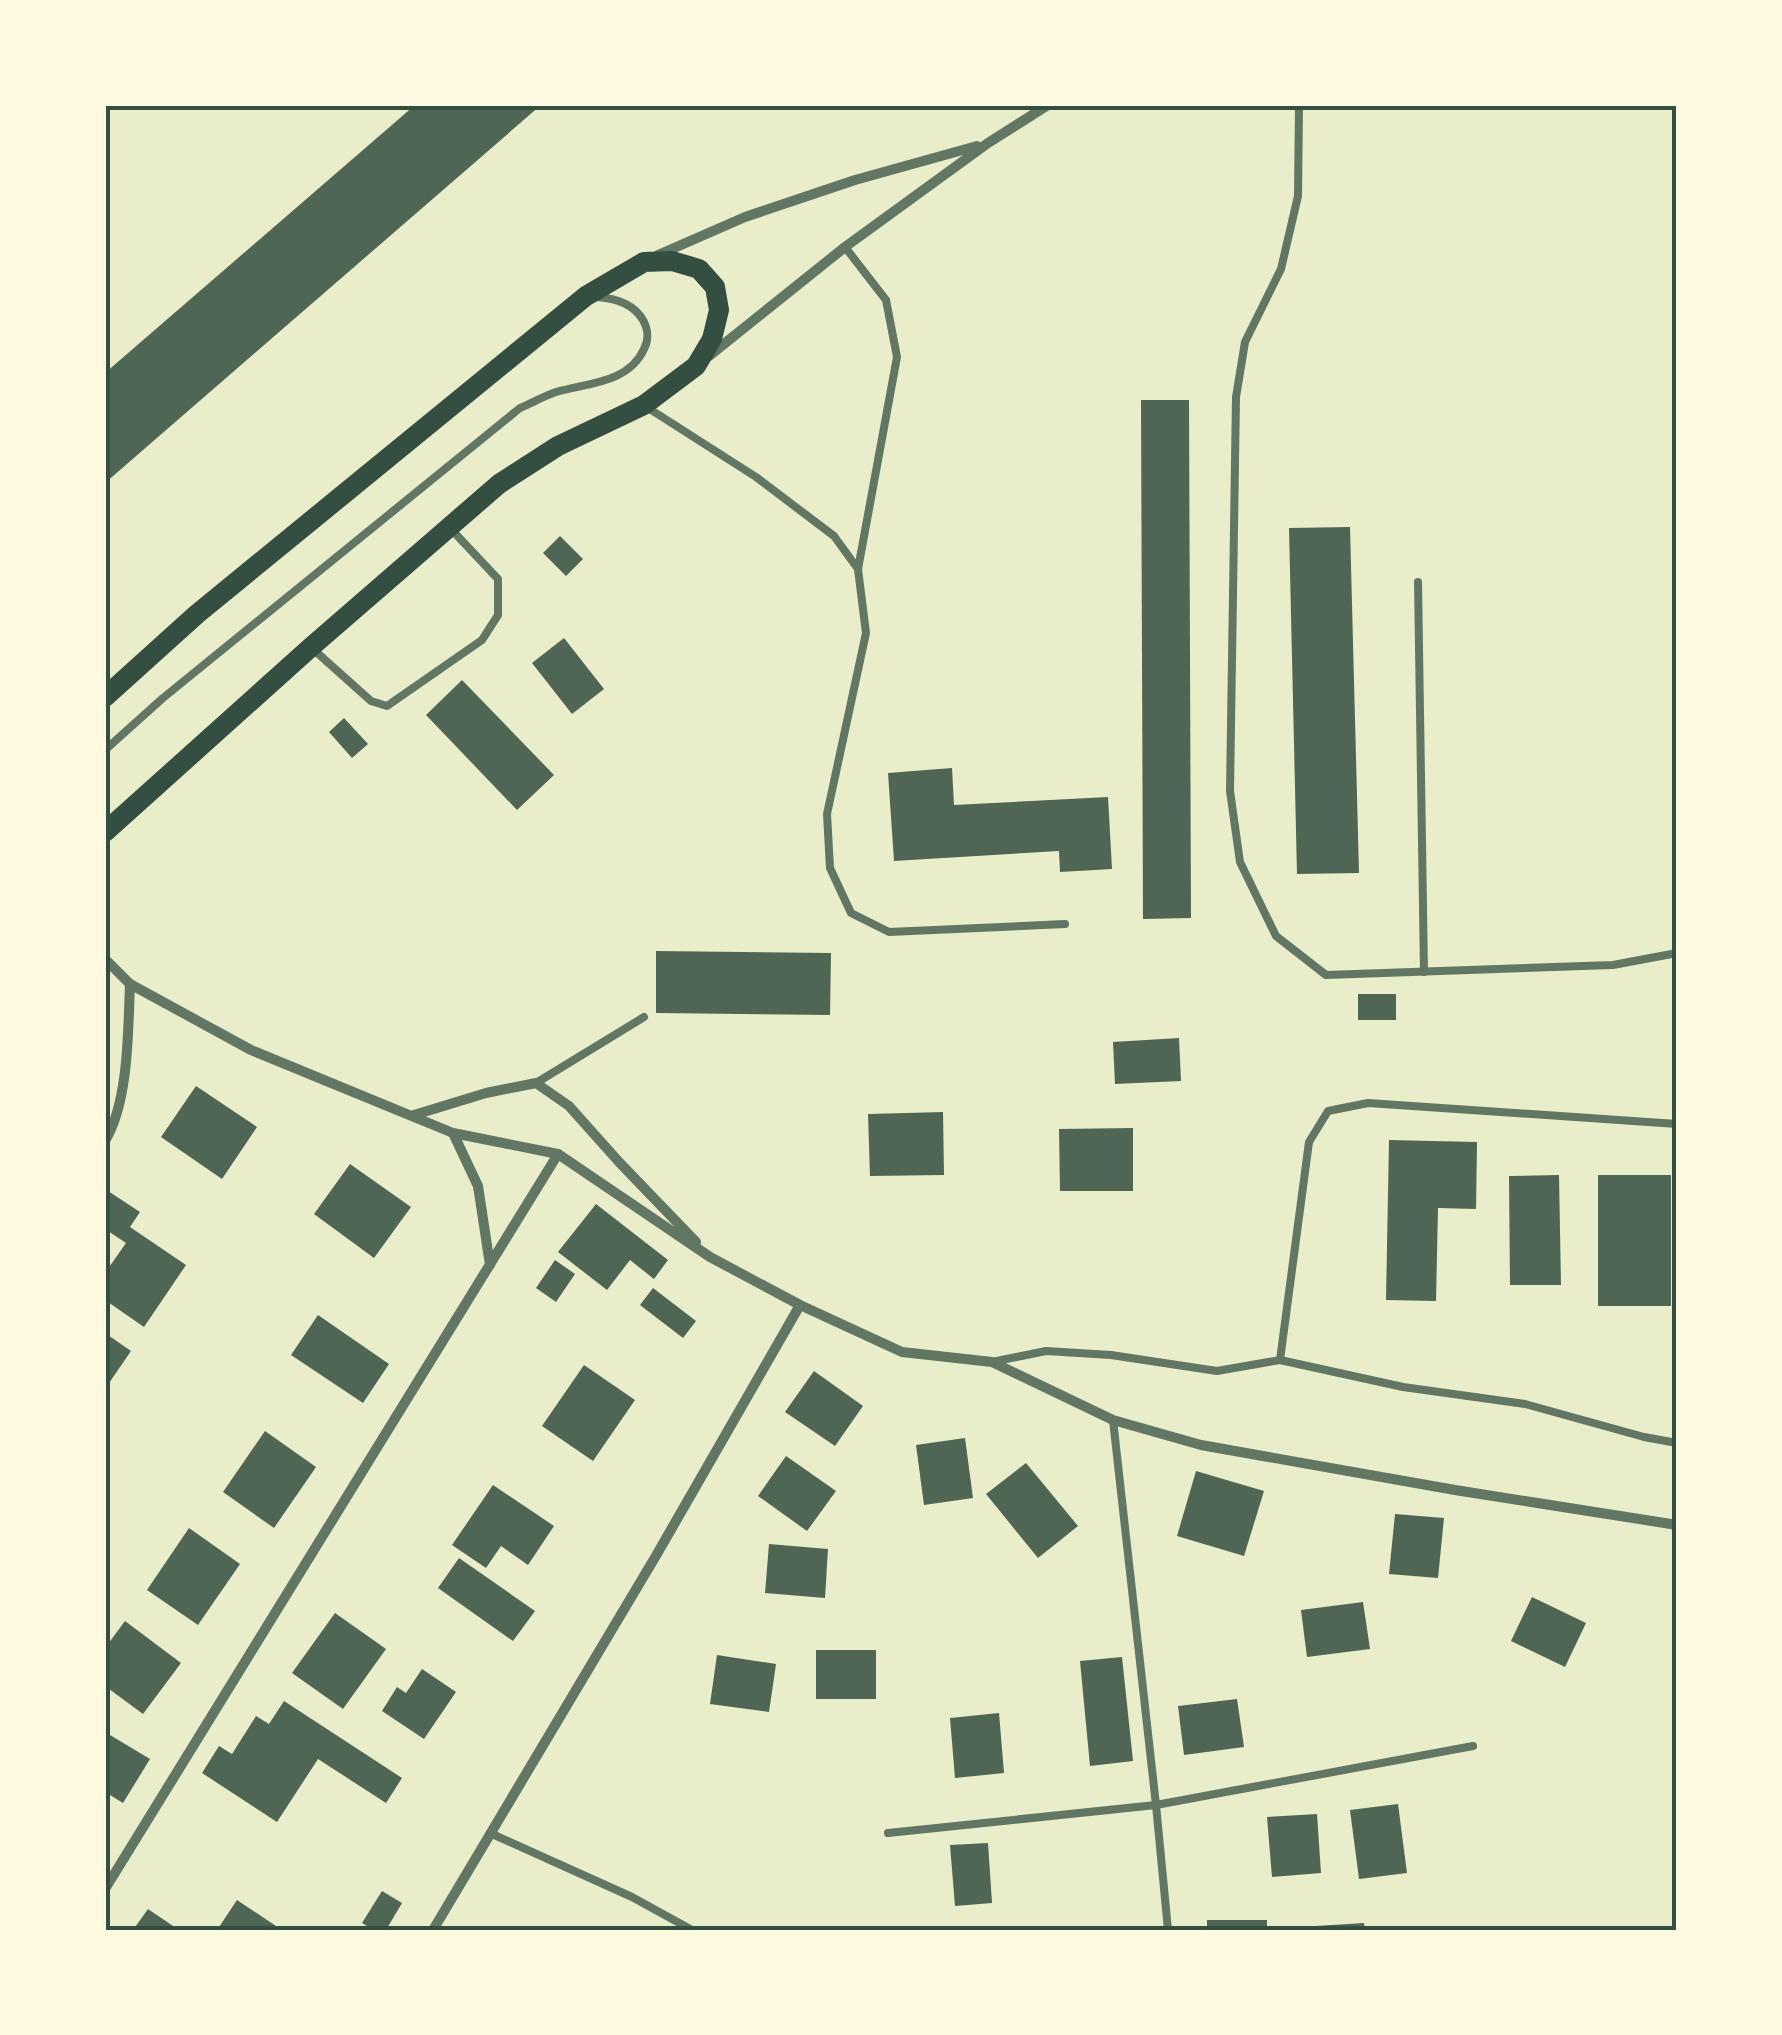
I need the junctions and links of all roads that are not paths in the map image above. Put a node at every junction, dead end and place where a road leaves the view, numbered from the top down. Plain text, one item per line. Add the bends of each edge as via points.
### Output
1 (1048, 105) edge
2 (1299, 105) edge
3 (988, 142) junction
4 (844, 246) junction
5 (644, 262) junction
6 (586, 296) junction
7 (696, 366) junction
8 (644, 406) junction
9 (450, 528) junction
10 (858, 569) junction
11 (1418, 582) dead end
12 (311, 646) junction
13 (105, 697) edge
14 (105, 750) edge
15 (105, 832) edge
16 (1066, 924) dead end
17 (1677, 952) edge
18 (105, 959) edge
19 (1424, 972) junction
20 (130, 984) junction
21 (644, 1017) dead end
22 (536, 1083) junction
23 (412, 1115) junction
24 (1677, 1124) edge
25 (453, 1133) junction
26 (105, 1141) edge
27 (558, 1154) junction
28 (710, 1256) junction
29 (490, 1266) junction
30 (800, 1305) junction
31 (1280, 1360) junction
32 (992, 1362) junction
33 (1113, 1420) junction
34 (1677, 1443) edge
35 (1677, 1526) edge
36 (1474, 1746) dead end
37 (1156, 1805) junction
38 (888, 1832) dead end
39 (490, 1833) junction
40 (105, 1889) edge
41 (433, 1930) edge
42 (692, 1930) edge
43 (1168, 1930) edge

1 - 3 street
2 - 19 lane via 1298,196 1281,269 1245,342 1236,396 1230,792 1240,862 1276,936 1326,975
3 - 4 street
3 - 5 street via 745,216
4 - 7 street
4 - 10 lane via 886,300 896,357
5 - 6 main road
5 - 7 main road via 672,260 700,269 715,287 719,310
6 - 13 main road
6 - 14 lane via 613,298 637,310 648,328 634,366 520,408
7 - 8 main road
8 - 9 main road via 558,446 499,484
8 - 10 lane via 834,536
9 - 12 main road
9 - 12 lane via 498,579 498,615 482,640 387,706 371,702
10 - 16 lane via 866,632 826,814 830,868 851,913 889,932
11 - 19 lane
12 - 15 main road
17 - 19 lane via 1613,965
18 - 20 street
20 - 23 street via 251,1050
20 - 26 street via 126,1074
21 - 22 lane
22 - 23 street
22 - 28 street via 569,1106
23 - 25 street
24 - 31 lane via 1368,1104 1328,1111 1309,1142
25 - 27 street
25 - 29 street via 478,1186
27 - 28 street
27 - 29 street
28 - 30 street
29 - 40 street
30 - 32 street via 902,1352
30 - 39 street
31 - 32 lane via 1217,1371 1046,1351
31 - 34 lane via 1525,1404
32 - 33 street
33 - 35 street via 1201,1445
33 - 37 lane
36 - 37 lane
37 - 38 lane
37 - 43 lane
39 - 41 street
39 - 42 lane

